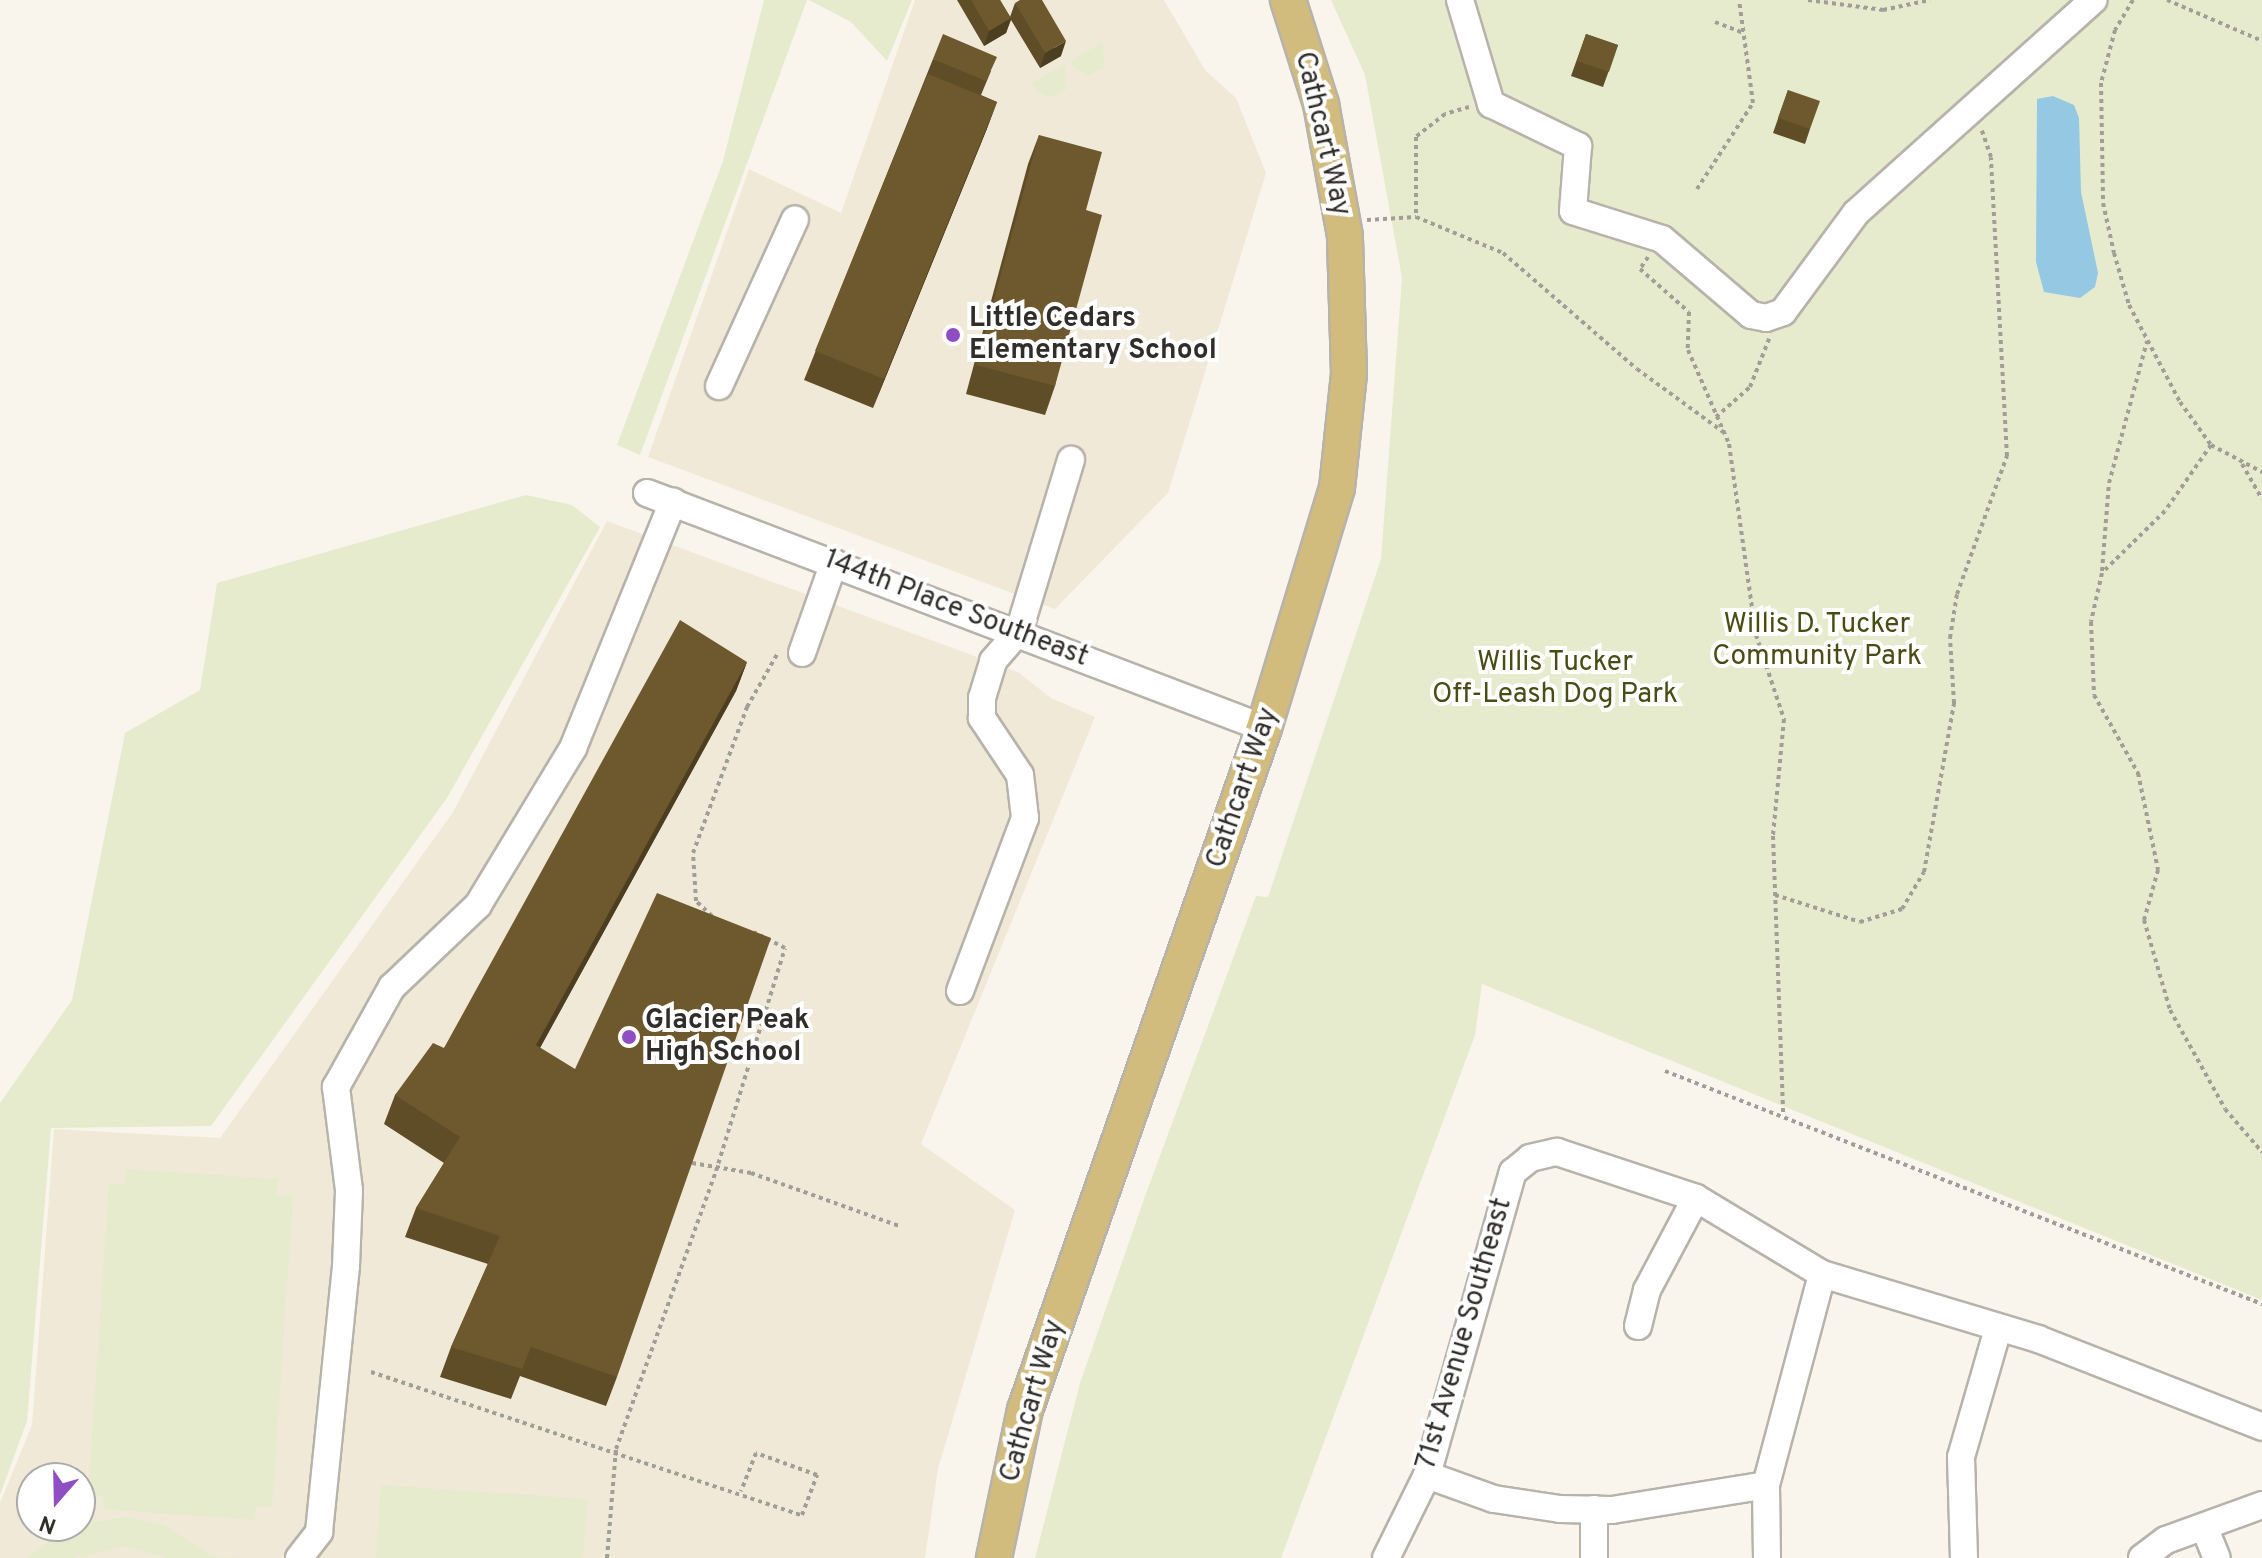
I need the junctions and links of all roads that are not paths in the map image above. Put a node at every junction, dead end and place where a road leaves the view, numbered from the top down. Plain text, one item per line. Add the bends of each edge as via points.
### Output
1 (1288, 0) edge
2 (1460, 0) edge
3 (2093, 0) edge
4 (795, 219) dead end
5 (719, 386) dead end
6 (1071, 460) dead end
7 (647, 493) dead end
8 (673, 502) junction
9 (834, 562) junction
10 (1019, 631) junction
11 (793, 648) road end
12 (1264, 728) junction
13 (960, 991) dead end
14 (1696, 1198) junction
15 (1822, 1274) junction
16 (1638, 1326) dead end
17 (1997, 1332) junction
18 (2262, 1427) edge
19 (1427, 1475) junction
20 (1766, 1485) junction
21 (2262, 1505) edge
22 (1594, 1509) junction
23 (2205, 1529) junction
24 (299, 1558) edge
25 (994, 1558) edge
26 (1386, 1558) edge
27 (1594, 1558) edge
28 (1767, 1558) edge
29 (1964, 1558) edge
30 (2142, 1558) edge
31 (2217, 1558) edge

1 - 12 main road, Cathcart Way via 1321,104 1342,222 1349,374 1337,488
2 - 3 street via 1491,104 1578,146 1573,211 1662,239 1751,315 1766,318 1783,312 1856,213
4 - 5 street
6 - 10 street
7 - 8 street, 144th Place Southeast
8 - 9 street, 144th Place Southeast
8 - 24 street via 573,748 478,905 392,987 336,1087 349,1190 346,1266 319,1532
9 - 10 street, 144th Place Southeast
9 - 11 street
10 - 12 street, 144th Place Southeast
10 - 13 street via 993,661 982,718 1020,775 1025,818
12 - 25 main road, Cathcart Way via 1025,1410
14 - 15 street
14 - 16 street via 1647,1290
14 - 19 street, 71st Avenue Southeast via 1599,1161 1557,1152 1530,1158 1513,1172
15 - 17 street
15 - 20 street
17 - 18 street via 2038,1339
17 - 29 street via 1961,1457
19 - 22 street via 1494,1499
19 - 26 street, 71st Avenue Southeast
20 - 22 street
20 - 28 street
21 - 23 street
22 - 27 street
23 - 30 street via 2166,1540
23 - 31 street

